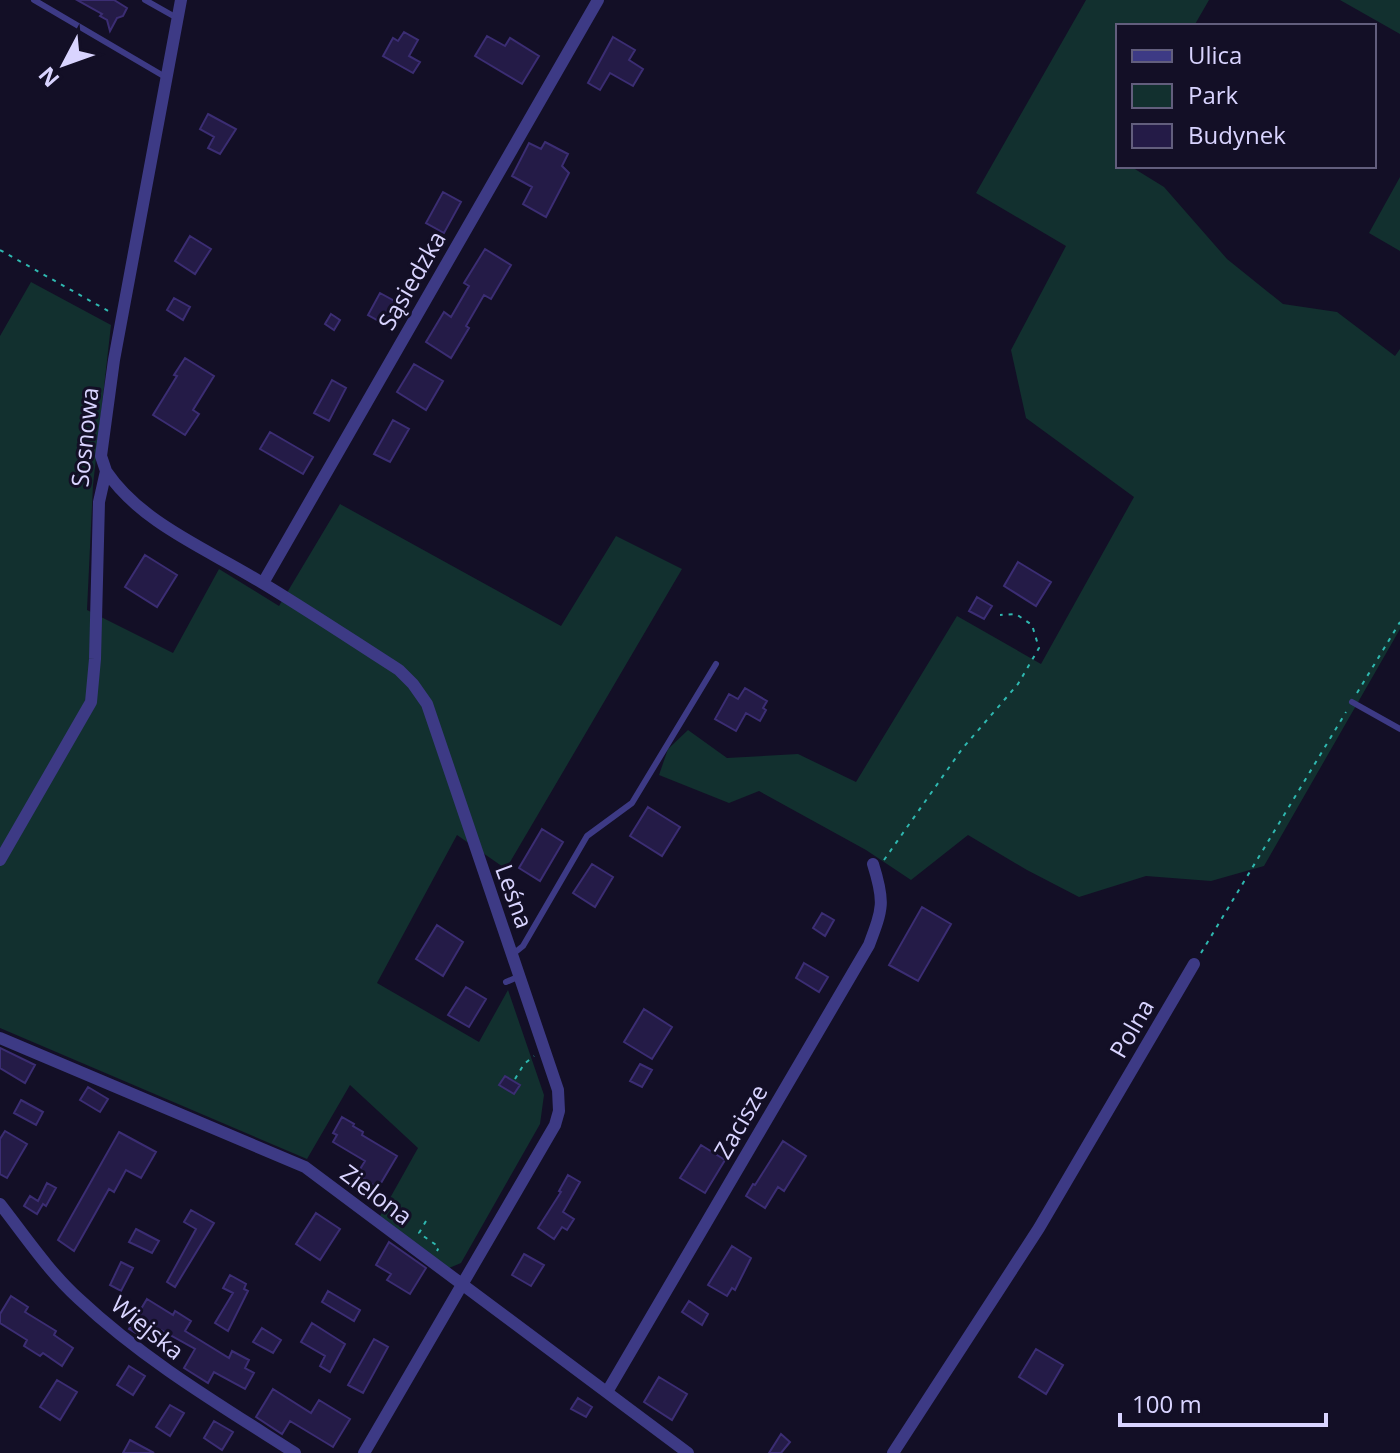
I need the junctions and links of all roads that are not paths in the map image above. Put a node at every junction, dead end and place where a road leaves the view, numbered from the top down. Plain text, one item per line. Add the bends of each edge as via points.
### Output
1 (34, 0) edge
2 (145, 0) edge
3 (181, 0) edge
4 (598, 0) edge
5 (178, 18) junction
6 (167, 78) junction
7 (106, 471) junction
8 (263, 583) junction
9 (716, 664) dead end
10 (1352, 702) road end
11 (1400, 729) edge
12 (0, 860) edge
13 (874, 869) road end
14 (513, 954) junction
15 (1194, 964) road end
16 (520, 976) junction
17 (506, 982) dead end
18 (0, 1038) edge
19 (0, 1204) edge
20 (461, 1285) junction
21 (607, 1392) junction
22 (295, 1453) edge
23 (364, 1453) edge
24 (688, 1453) edge
25 (893, 1453) edge

1 - 6 lane
2 - 5 lane
3 - 5 street, Sosnowa
4 - 8 street, Sąsiedzka
5 - 6 street, Sosnowa
6 - 7 street, Sosnowa via 122,319 101,456
7 - 8 street, Leśna via 120,493 149,516
7 - 12 street, Sosnowa via 99,502 91,702
8 - 14 street, Leśna via 399,670 427,704
9 - 14 lane via 632,803 587,836 523,946
10 - 11 lane
13 - 21 street, Zacisze via 882,910 869,945
14 - 16 street, Leśna
15 - 25 street, Polna via 1039,1228
16 - 17 lane
16 - 20 street, Leśna via 558,1090 559,1111
18 - 20 street, Zielona via 305,1167
19 - 22 street, Wiejska via 77,1298 160,1367
20 - 21 street, Zielona
20 - 23 street, Leśna
21 - 24 street, Zielona

